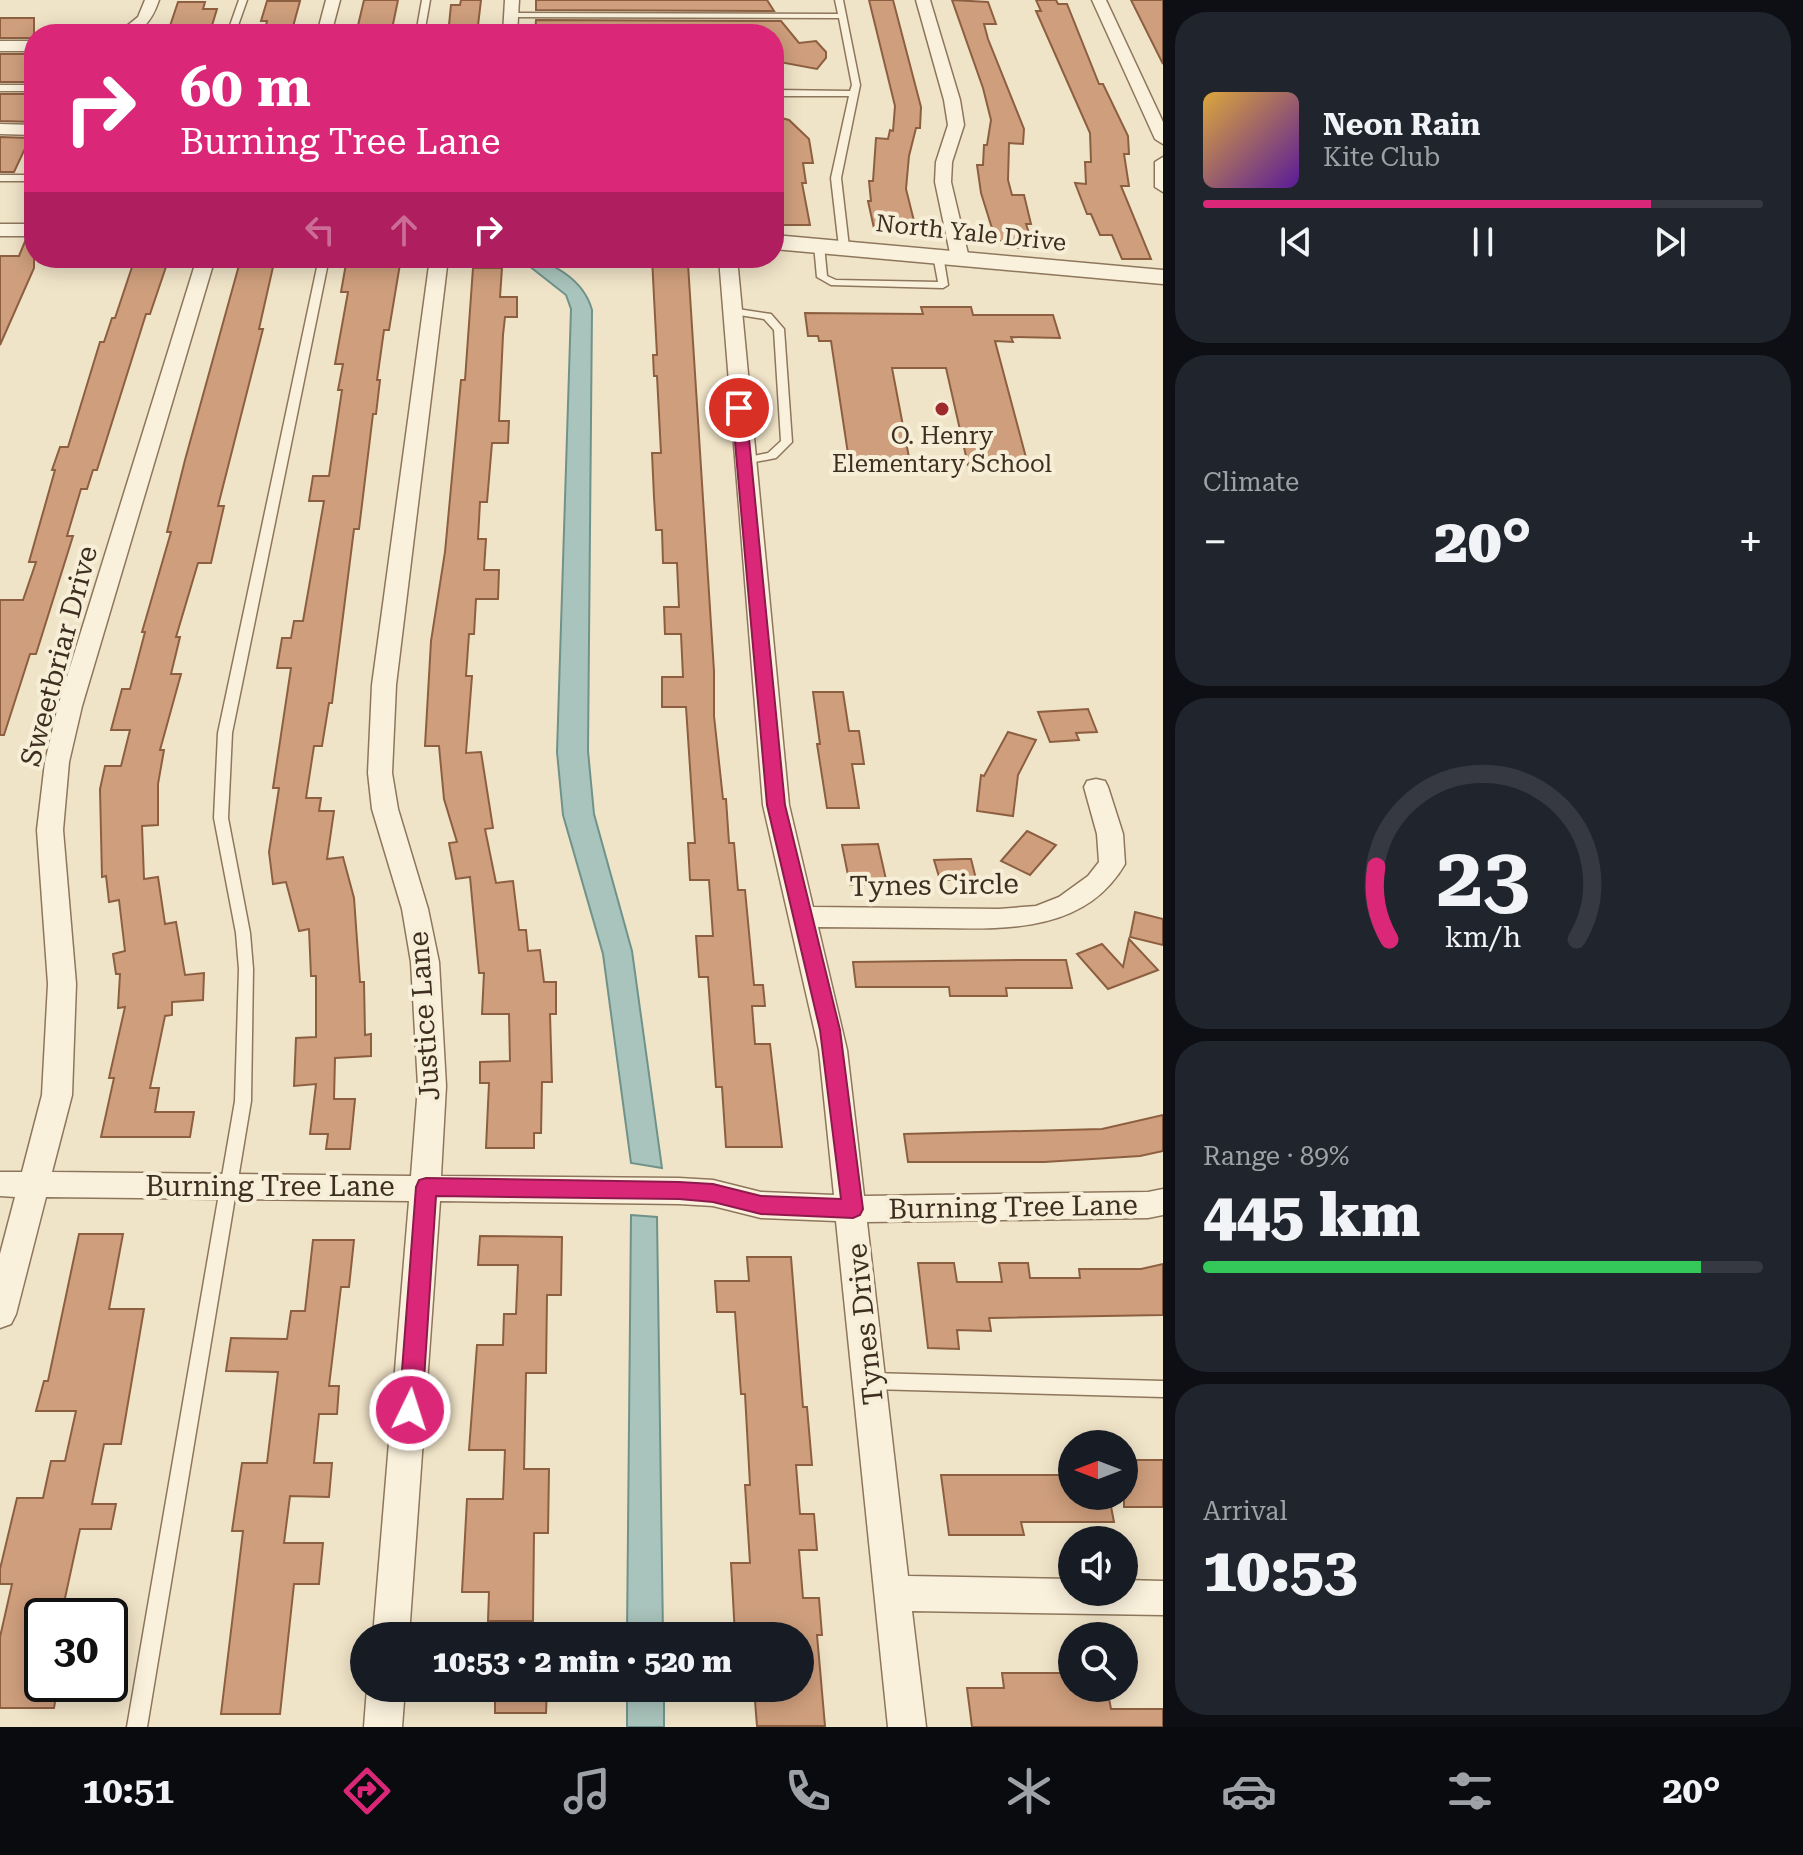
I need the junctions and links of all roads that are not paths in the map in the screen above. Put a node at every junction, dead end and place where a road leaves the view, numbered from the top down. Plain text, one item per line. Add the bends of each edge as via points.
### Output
1 (152, 0) edge
2 (243, 0) edge
3 (333, 0) edge
4 (426, 0) edge
5 (839, 0) edge
6 (923, 0) edge
7 (1099, 0) edge
8 (512, 7) edge
9 (842, 16) junction
10 (138, 24) edge
11 (235, 24) edge
12 (327, 24) edge
13 (422, 24) edge
14 (0, 46) edge
15 (24, 46) edge
16 (0, 88) edge
17 (24, 88) edge
18 (784, 93) edge
19 (855, 94) junction
20 (0, 129) edge
21 (24, 130) edge
22 (1163, 139) edge
23 (1163, 162) edge
24 (0, 178) edge
25 (24, 178) edge
26 (1163, 187) edge
27 (0, 230) edge
28 (24, 230) edge
29 (784, 243) edge
30 (819, 245) junction
31 (844, 247) junction
32 (938, 255) junction
33 (960, 258) junction
34 (203, 268) edge
35 (322, 268) edge
36 (438, 268) edge
37 (729, 268) edge
38 (1163, 277) edge
39 (731, 311) junction
40 (744, 461) junction
41 (1096, 787) dead end
42 (804, 917) junction
43 (0, 1184) edge
44 (34, 1184) junction
45 (229, 1185) junction
46 (426, 1187) junction
47 (1163, 1202) edge
48 (853, 1209) junction
49 (0, 1314) edge
50 (871, 1381) junction
51 (1163, 1389) edge
52 (893, 1593) junction
53 (1163, 1598) edge
54 (392, 1622) edge
55 (385, 1702) edge
56 (137, 1727) edge
57 (383, 1727) edge
58 (907, 1727) edge

1 - 10 street
2 - 11 lane
3 - 12 street
4 - 13 lane
5 - 9 lane
6 - 33 street via 956,125 943,182
7 - 22 street
8 - 9 lane
9 - 19 lane
14 - 15 street
16 - 17 lane
18 - 19 lane
19 - 31 lane via 835,191
20 - 21 street
23 - 26 street
24 - 25 lane
27 - 28 street
29 - 30 street, North Yale Drive
30 - 31 street, North Yale Drive
30 - 32 lane via 822,277 834,283 943,285
31 - 32 street, North Yale Drive
32 - 33 street, North Yale Drive
33 - 38 street, North Yale Drive
34 - 44 street, Sweetbriar Drive via 57,762 50,830 62,984 57,1095
35 - 45 lane via 225,733 221,818 243,933 246,984 243,1101
36 - 46 street, Justice Lane via 384,685 380,773 425,962 432,1086
37 - 39 street, Tynes Drive
39 - 40 street, Tynes Drive
39 - 40 lane via 767,316 779,329 787,442 772,456
40 - 42 street, Tynes Drive via 776,805
41 - 42 street, Tynes Circle via 1110,834 1112,864 1068,904 1039,915 999,919
42 - 48 street, Tynes Drive via 833,1050
43 - 44 street, Burning Tree Lane
44 - 45 street, Burning Tree Lane
44 - 49 street, Sweetbriar Drive
45 - 46 street, Burning Tree Lane
45 - 56 lane
46 - 48 street, Burning Tree Lane via 679,1191 761,1205
46 - 54 street, Justice Lane
47 - 48 street, Burning Tree Lane
48 - 50 street, Tynes Drive
50 - 51 lane
50 - 52 street, Tynes Drive
52 - 53 street
52 - 58 street, Tynes Drive
55 - 57 street

